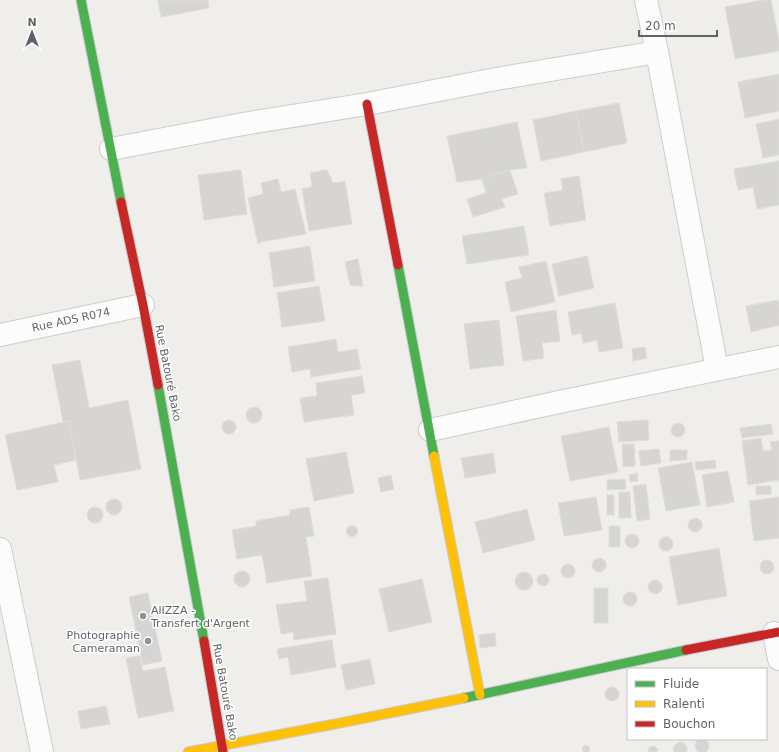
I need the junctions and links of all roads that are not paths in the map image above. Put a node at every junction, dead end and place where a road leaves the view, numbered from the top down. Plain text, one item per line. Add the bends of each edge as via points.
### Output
1 (81, 0) edge
2 (646, 0) edge
3 (657, 52) junction
4 (367, 104) junction
5 (111, 149) junction
6 (143, 305) junction
7 (0, 335) edge
8 (779, 356) edge
9 (717, 369) junction
10 (430, 430) junction
11 (0, 549) edge
12 (777, 633) edge
13 (779, 659) edge
14 (480, 695) junction
15 (223, 749) edge
16 (42, 752) edge
17 (188, 752) edge

1 - 5 street, Rue Batouré Bako
2 - 3 street
3 - 4 street
3 - 9 street
4 - 5 street
4 - 10 street
5 - 6 street, Rue Batouré Bako
6 - 7 street, Rue ADS R074
6 - 15 street, Rue Batouré Bako
8 - 9 street
9 - 10 street
10 - 14 street
11 - 16 street
12 - 13 street
12 - 14 street
14 - 15 street
15 - 17 street

